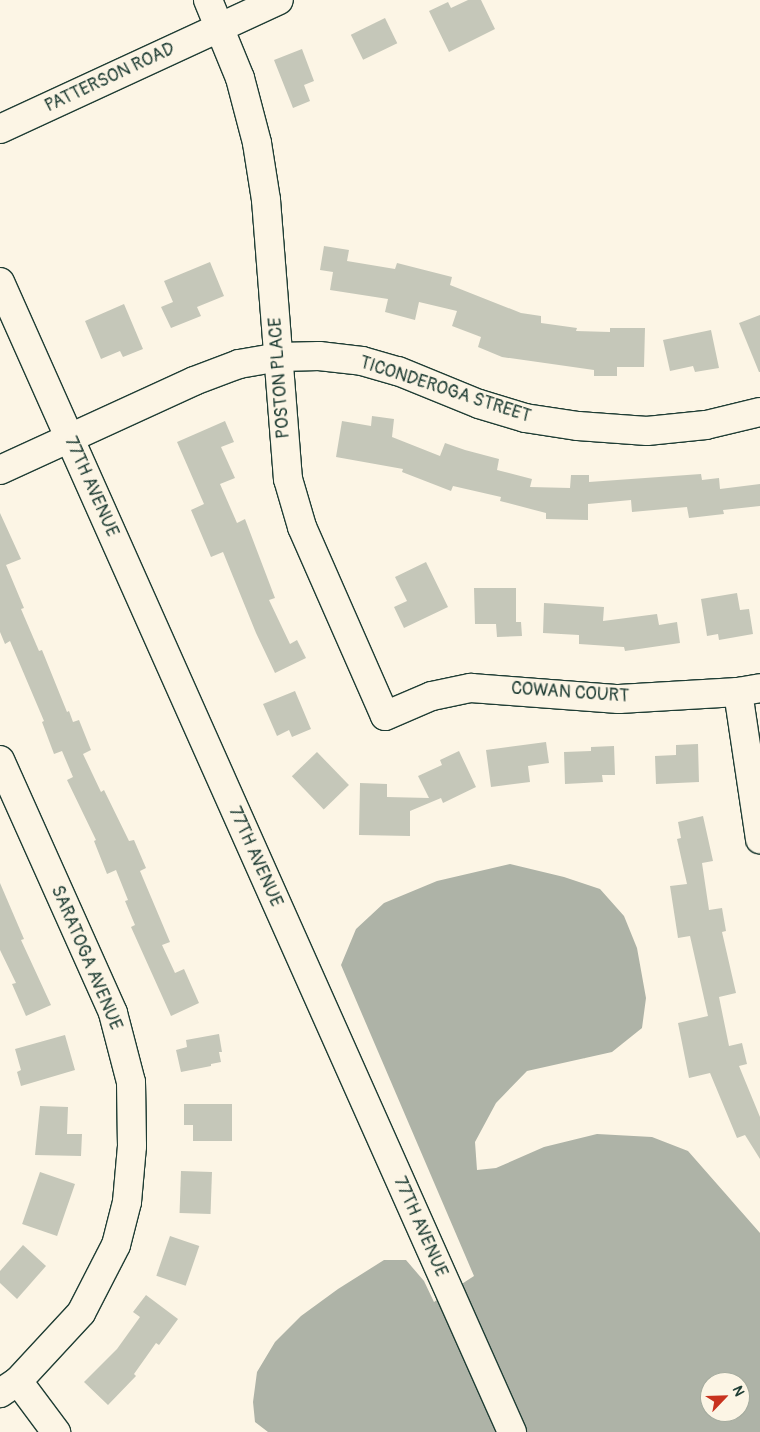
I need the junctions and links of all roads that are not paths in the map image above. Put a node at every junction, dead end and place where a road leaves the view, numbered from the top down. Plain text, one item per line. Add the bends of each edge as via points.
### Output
1 (208, 0) edge
2 (278, 0) edge
3 (220, 27) junction
4 (0, 129) edge
5 (0, 282) edge
6 (279, 357) junction
7 (760, 412) edge
8 (69, 438) junction
9 (0, 470) edge
10 (749, 690) edge
11 (385, 716) joint
12 (0, 760) edge
13 (760, 839) edge
14 (9, 1387) edge
15 (56, 1432) edge
16 (512, 1432) edge

1 - 3 street, POSTON PLACE
2 - 3 street, PATTERSON ROAD
3 - 4 street, PATTERSON ROAD
3 - 6 street, POSTON PLACE via 240,78 257,142 266,200
5 - 8 street, 77TH AVENUE
6 - 7 street, TICONDEROGA STREET via 319,356 362,361 398,371 479,404 516,415 578,426 647,431 706,425
6 - 8 street, TICONDEROGA STREET via 240,364 194,381
6 - 11 street, POSTON PLACE via 288,480 302,527
8 - 9 street, TICONDEROGA STREET
8 - 16 street, 77TH AVENUE
10 - 11 street, COWAN COURT via 619,699 471,688 432,696
10 - 13 street
12 - 14 street, SARATOGA AVENUE via 113,1013 131,1082 132,1146 128,1193 116,1245 81,1313
14 - 15 street

